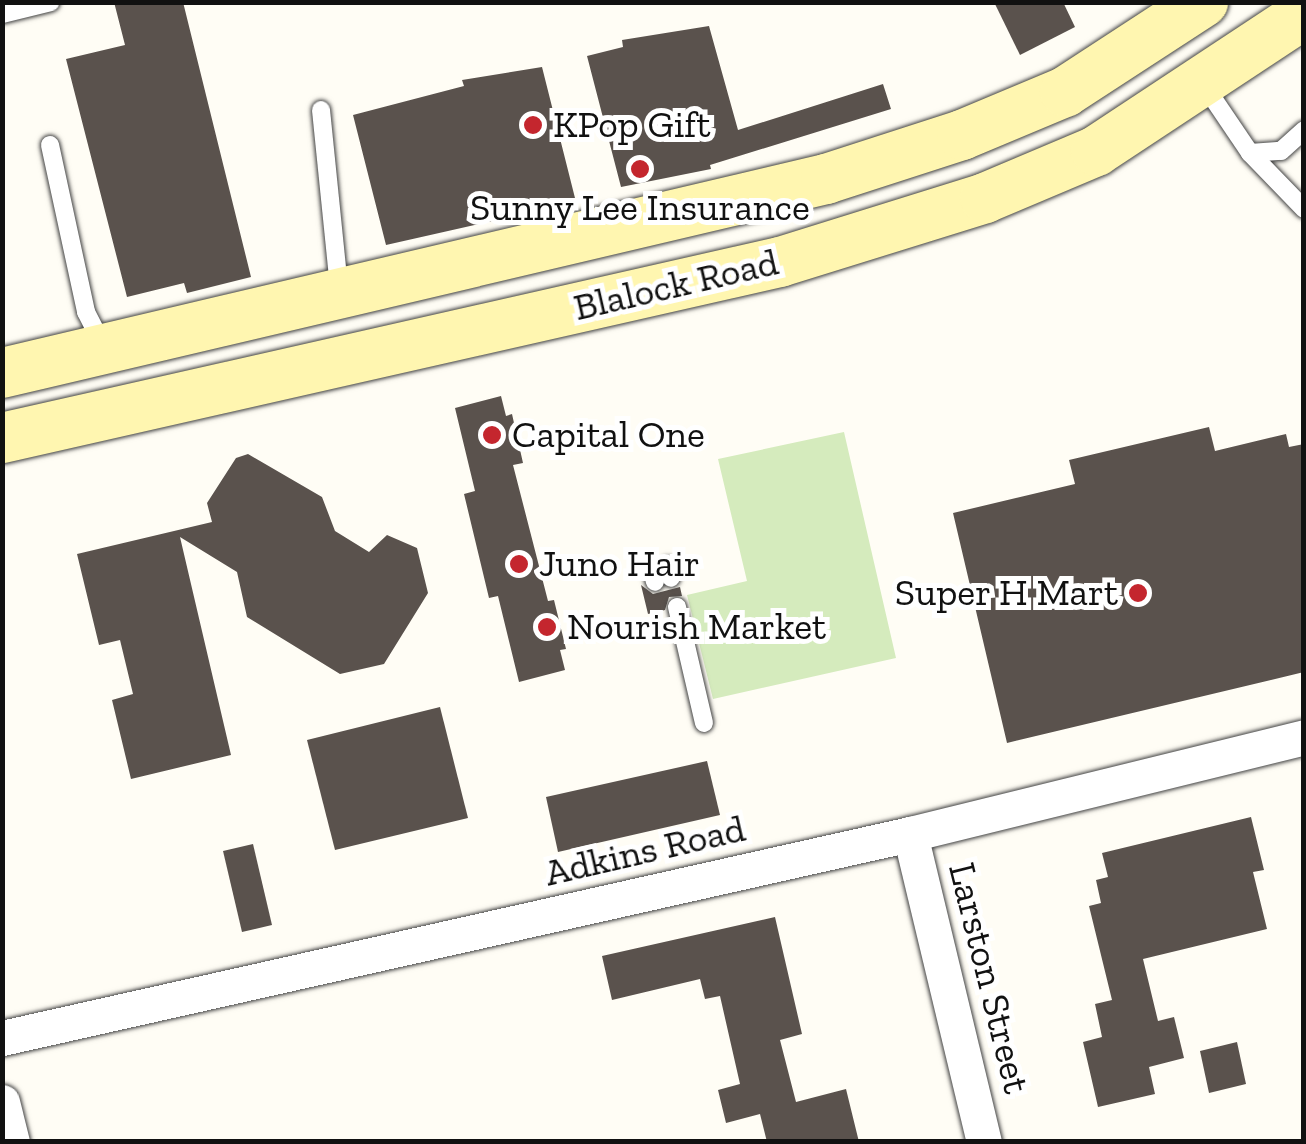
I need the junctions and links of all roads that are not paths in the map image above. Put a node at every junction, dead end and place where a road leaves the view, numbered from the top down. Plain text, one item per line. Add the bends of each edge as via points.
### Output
1 (51, 2) edge
2 (1203, 2) edge
3 (2, 14) edge
4 (1304, 14) edge
5 (1202, 82) junction
6 (321, 110) dead end
7 (1304, 130) edge
8 (962, 135) junction
9 (50, 145) dead end
10 (1250, 153) junction
11 (985, 198) junction
12 (1304, 209) edge
13 (341, 295) junction
14 (106, 350) junction
15 (2, 373) edge
16 (2, 438) edge
17 (673, 612) dead end
18 (704, 723) dead end
19 (1304, 737) edge
20 (910, 834) junction
21 (2, 1038) edge
22 (2, 1102) edge
23 (12, 1142) edge
24 (984, 1142) edge

1 - 3 lane
2 - 8 main road, Blalock Road via 1064,92
4 - 5 main road, Blalock Road
5 - 10 lane
5 - 11 main road, Blalock Road via 1096,152
6 - 13 lane
7 - 10 lane via 1280,151
8 - 11 main road
8 - 13 main road, Blalock Road via 764,196
9 - 14 lane via 86,312
10 - 12 lane
11 - 16 main road, Blalock Road via 775,263
13 - 14 main road, Blalock Road
14 - 15 main road, Blalock Road
17 - 18 lane
19 - 20 street, Adkins Road
20 - 21 street, Adkins Road
20 - 24 street, Larston Street
22 - 23 street

